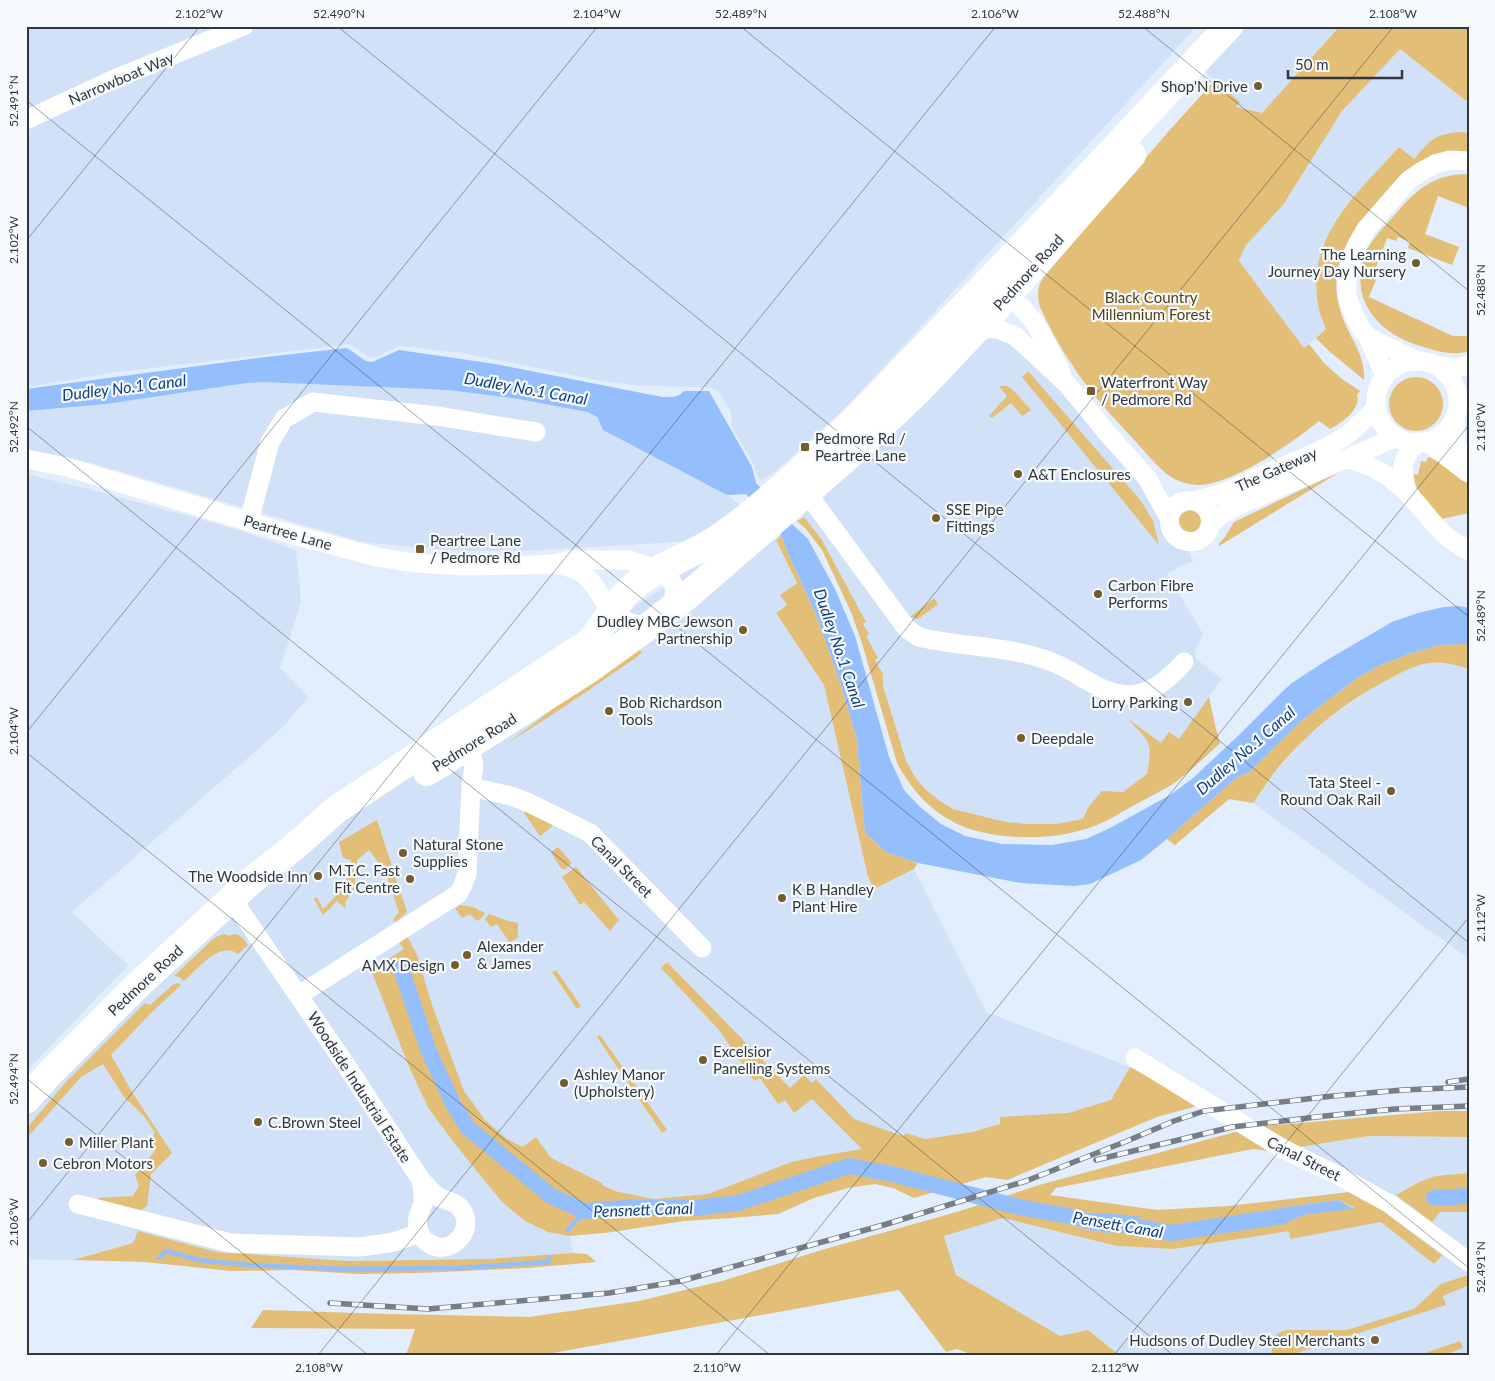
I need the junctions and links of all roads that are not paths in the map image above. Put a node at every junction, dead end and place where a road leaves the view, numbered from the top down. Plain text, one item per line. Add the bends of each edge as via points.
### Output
1 (244, 26) edge
2 (1229, 26) edge
3 (1249, 26) edge
4 (26, 120) edge
5 (1469, 160) edge
6 (997, 292) junction
7 (975, 331) junction
8 (1015, 336) junction
9 (1368, 337) junction
10 (1426, 363) junction
11 (1469, 365) edge
12 (1385, 376) junction
13 (1067, 384) junction
14 (1469, 387) edge
15 (1376, 408) junction
16 (1456, 413) junction
17 (536, 432) dead end
18 (1397, 437) junction
19 (1422, 442) junction
20 (26, 459) edge
21 (1347, 459) junction
22 (1468, 473) edge
23 (1147, 478) junction
24 (1407, 492) junction
25 (793, 495) junction
26 (1190, 501) junction
27 (1169, 518) junction
28 (759, 520) junction
29 (249, 521) junction
30 (1211, 524) junction
31 (1469, 551) edge
32 (556, 564) junction
33 (656, 570) junction
34 (671, 608) junction
35 (612, 612) junction
36 (648, 626) junction
37 (1184, 662) dead end
38 (452, 749) junction
39 (471, 787) junction
40 (232, 899) junction
41 (702, 948) dead end
42 (299, 994) junction
43 (1135, 1058) dead end
44 (26, 1100) edge
45 (421, 1180) junction
46 (78, 1204) dead end
47 (419, 1233) junction
48 (1469, 1262) edge

1 - 4 street, Narrowboat Way via 112,80
2 - 6 highway, Pedmore Road
3 - 6 highway, Pedmore Road
5 - 9 street via 1450,160 1422,171 1409,180 1366,229 1351,260 1347,296
6 - 7 highway, Pedmore Road
6 - 8 street, The Gateway via 1001,315
6 - 13 street, The Gateway via 1021,289 1028,314
6 - 25 highway, Pedmore Road via 823,449
7 - 8 street, The Gateway via 998,329
7 - 25 highway, Pedmore Road via 865,442
8 - 13 street, The Gateway
9 - 10 street
9 - 12 street
10 - 11 street via 1456,368
10 - 12 street via 1400,365
10 - 16 street via 1440,368 1448,376 1458,401
12 - 15 street via 1377,391
13 - 23 street, The Gateway
14 - 16 street
15 - 18 street via 1383,425
15 - 26 street, The Gateway via 1347,434 1326,447 1221,493
16 - 19 street via 1448,428 1438,437
16 - 22 street via 1456,442
17 - 29 street via 437,416 313,402 284,420 270,442
18 - 19 street
18 - 21 street, The Gateway
19 - 22 street
19 - 24 street via 1408,451 1402,463
20 - 29 street, Peartree Lane via 66,467
21 - 24 street via 1373,468
21 - 30 street, The Gateway via 1237,506
23 - 26 street, The Gateway
23 - 27 street, The Gateway
24 - 31 street via 1447,537
25 - 28 highway
25 - 37 street via 907,629 919,637 1033,656 1113,693 1132,695 1160,685
26 - 27 street via 1176,506
26 - 30 street, The Gateway via 1206,507
27 - 30 street, The Gateway via 1174,534 1186,542 1201,539
28 - 33 highway
28 - 34 highway, Pedmore Road via 710,576
29 - 32 street, Peartree Lane via 377,557 413,563 464,566
32 - 33 street, Peartree Lane via 571,560 629,560
32 - 35 street, Peartree Lane via 578,571 589,580
33 - 34 street via 668,577 675,587
33 - 35 highway via 625,594
34 - 36 highway, Pedmore Road
35 - 36 street via 629,623
35 - 38 highway, Pedmore Road via 591,641
36 - 38 highway, Pedmore Road via 588,670
38 - 39 street via 471,754 474,765
38 - 40 highway, Pedmore Road via 337,809
39 - 41 street, Canal Street via 528,802 590,833
39 - 42 street via 467,873 458,894
40 - 42 street, Woodside Industrial Estate
40 - 44 highway, Pedmore Road via 139,984
42 - 45 street, Woodside Industrial Estate
43 - 48 street, Canal Street via 1281,1148 1390,1204
45 - 47 street via 423,1201 417,1225
45 - 47 street, Woodside Industrial Estate via 436,1195 462,1210 465,1227 459,1239 446,1247 430,1244
46 - 47 street via 230,1243 360,1247 394,1242

